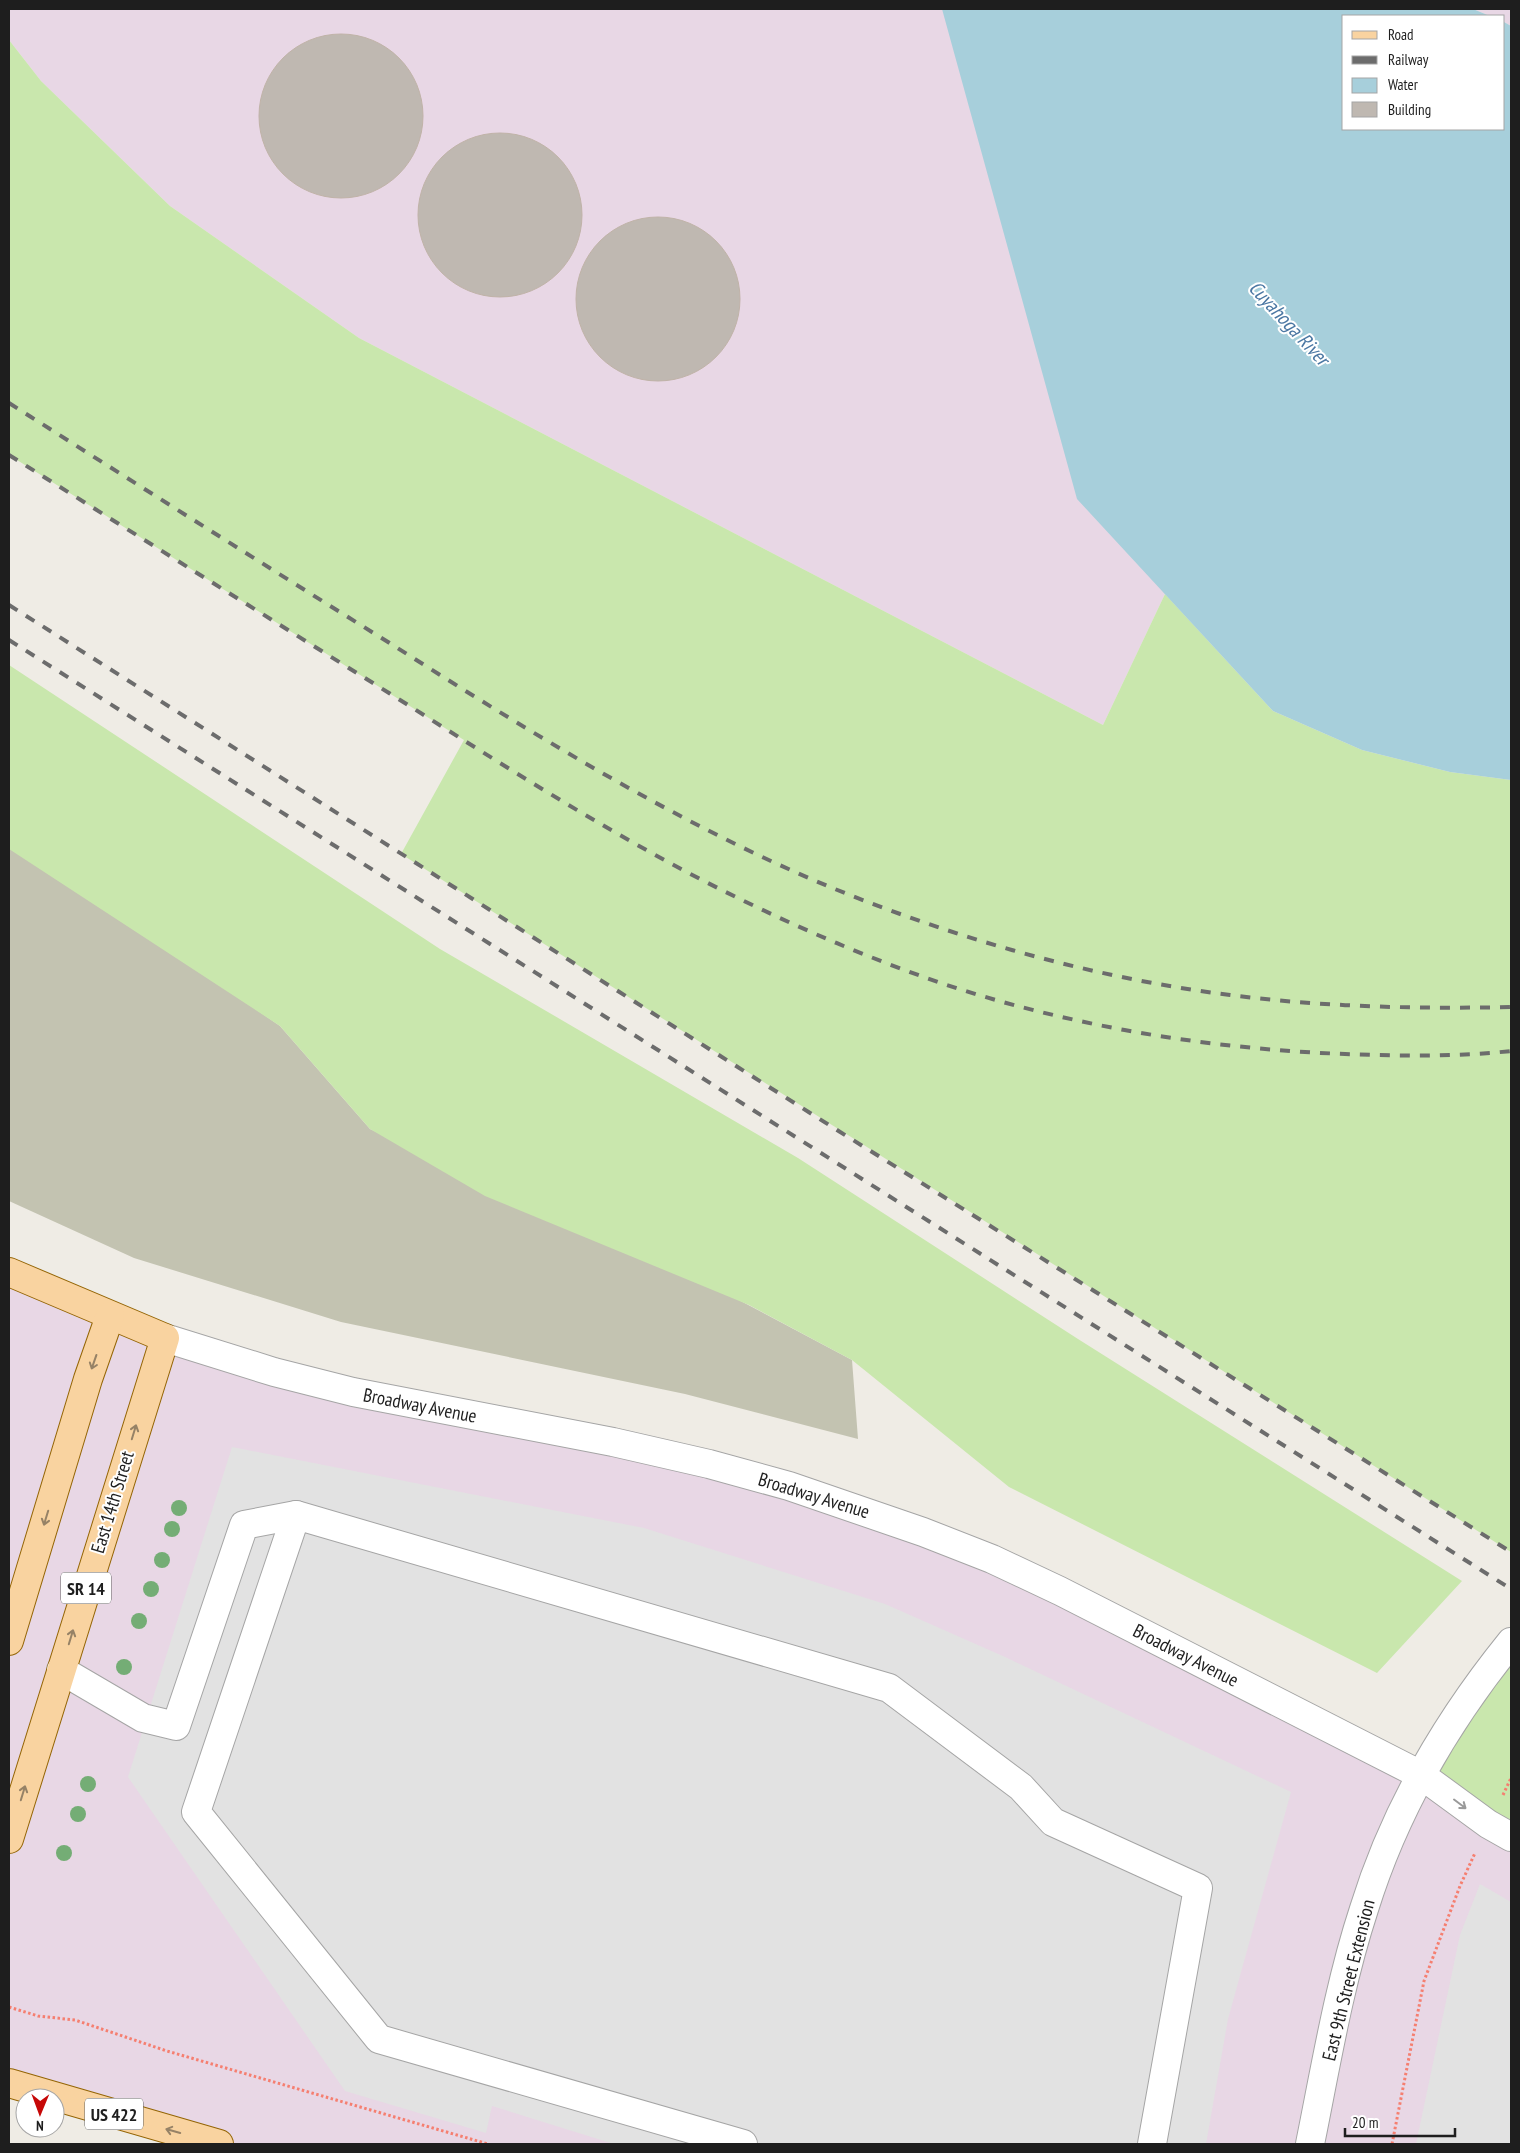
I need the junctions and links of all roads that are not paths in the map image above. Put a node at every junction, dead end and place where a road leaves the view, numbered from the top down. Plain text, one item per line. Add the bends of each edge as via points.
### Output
1 (9, 1272) edge
2 (110, 1316) junction
3 (165, 1338) junction
4 (296, 1515) junction
5 (9, 1641) edge
6 (1511, 1642) edge
7 (61, 1670) junction
8 (1421, 1775) junction
9 (1511, 1837) edge
10 (9, 1839) edge
11 (9, 2083) edge
12 (220, 2144) edge
13 (743, 2144) edge
14 (1152, 2144) edge
15 (1310, 2144) edge

1 - 2 main road
2 - 3 main road
2 -> 5 main road
7 -> 3 main road, East 14th Street / SR 14
3 - 8 street, Broadway Avenue via 344,1390 709,1464 858,1508 992,1559
4 - 7 street via 244,1525 176,1726 143,1718
4 - 13 street via 196,1812 379,2039
4 - 14 street via 889,1688 1021,1787 1052,1822 1198,1888
6 - 8 street, East 9th Street Extension via 1472,1694
10 -> 7 main road, East 14th Street / SR 14
8 -> 9 street, Broadway Avenue
8 - 15 street, East 9th Street Extension via 1383,1856 1362,1916 1336,2015
12 -> 11 main road, US 422

